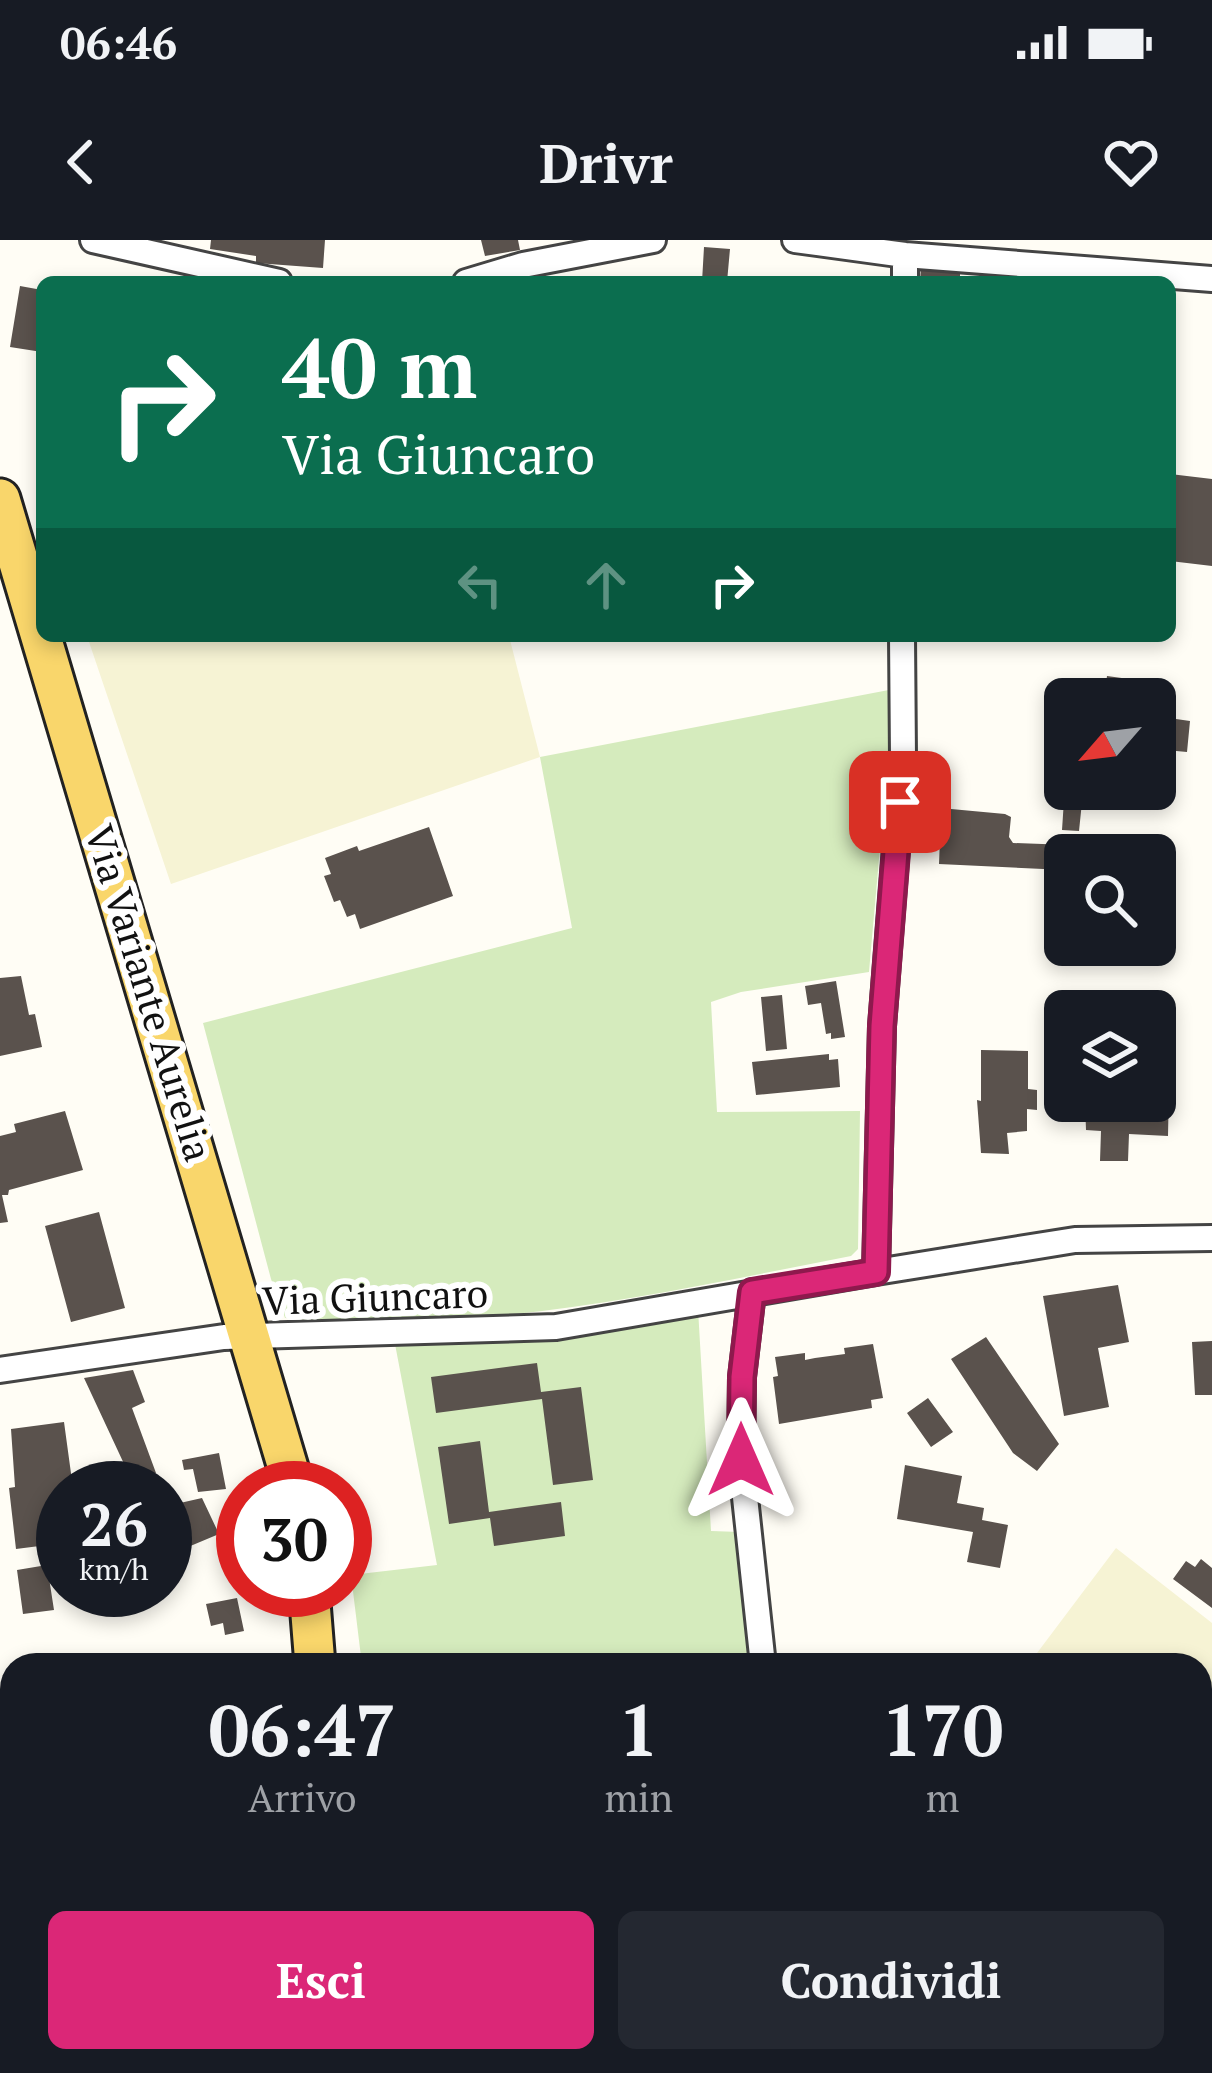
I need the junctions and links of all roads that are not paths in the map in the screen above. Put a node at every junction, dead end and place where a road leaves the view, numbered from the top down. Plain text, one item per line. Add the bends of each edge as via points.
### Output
1 (93, 240) edge
2 (652, 240) edge
3 (795, 240) edge
4 (905, 254) junction
5 (252, 276) edge
6 (486, 276) edge
7 (905, 276) edge
8 (1175, 276) edge
9 (1176, 276) edge
10 (1212, 279) edge
11 (0, 499) edge
12 (36, 619) edge
13 (43, 642) edge
14 (902, 642) edge
15 (1212, 1238) edge
16 (876, 1272) junction
17 (752, 1292) junction
18 (251, 1336) junction
19 (0, 1370) edge
20 (286, 1461) edge
21 (311, 1617) edge
22 (314, 1653) edge
23 (762, 1653) edge

1 - 5 street
2 - 6 street
3 - 4 street
4 - 7 street
4 - 8 street
9 - 10 street
11 - 12 main road, Via Variante Aurelia
13 - 18 main road, Via Variante Aurelia
14 - 16 street via 904,758 882,1026
15 - 16 street, Via Giuncaro via 1075,1240
16 - 17 street, Via Giuncaro
17 - 18 street, Via Giuncaro via 556,1327
17 - 23 street via 741,1460
18 - 19 street, Via Giuncaro
18 - 20 main road, Via Variante Aurelia
21 - 22 main road

